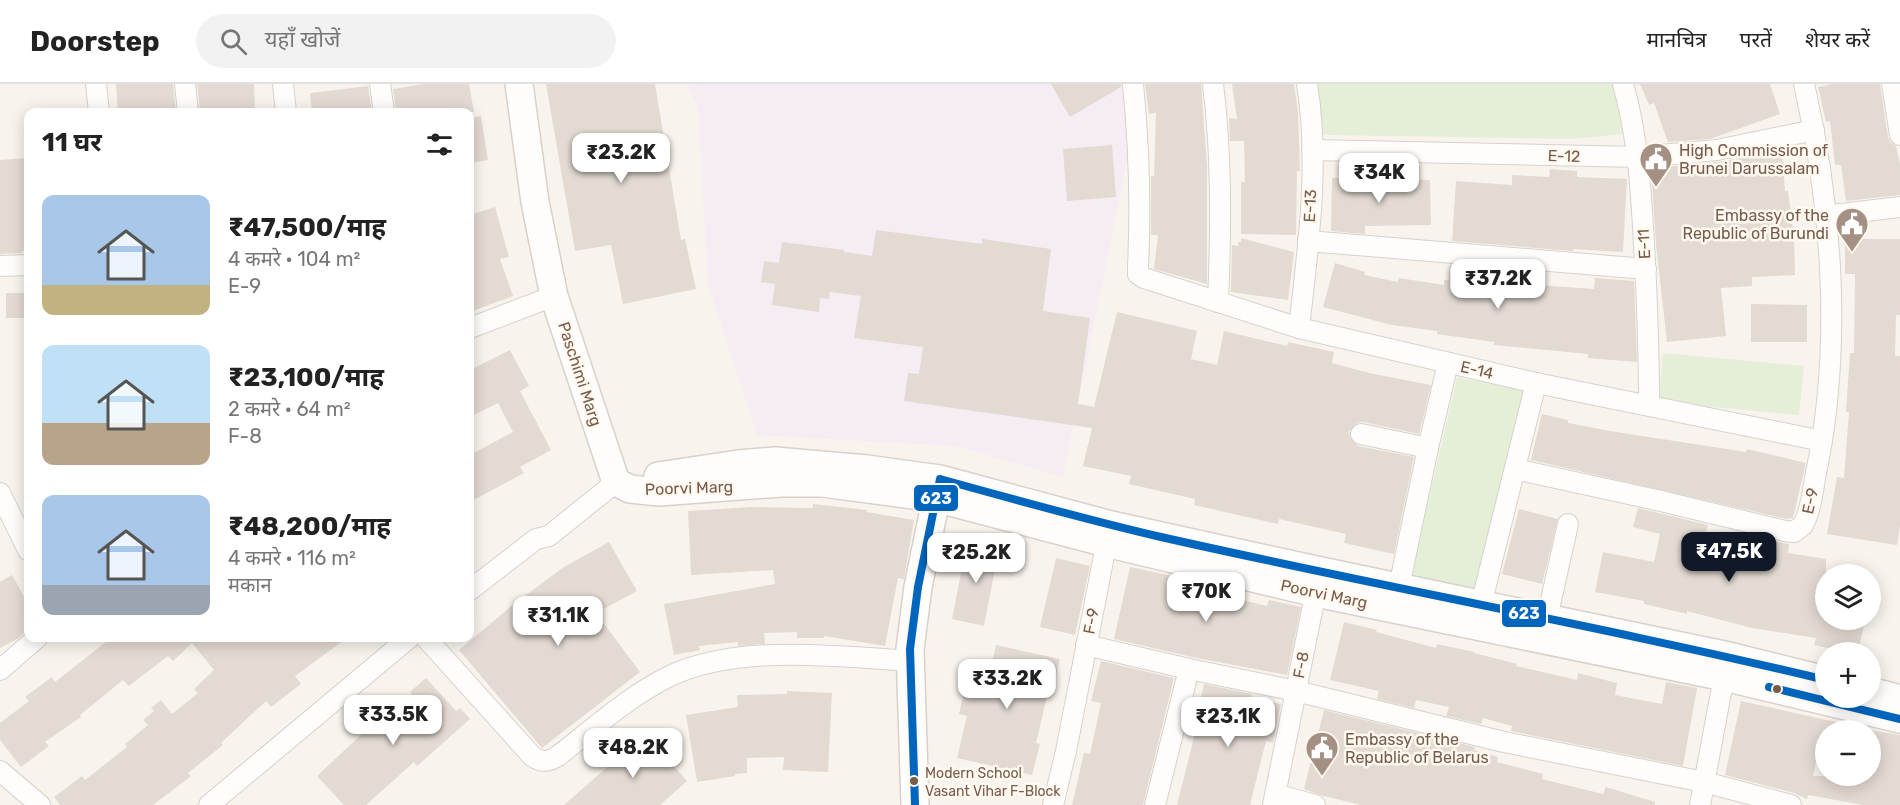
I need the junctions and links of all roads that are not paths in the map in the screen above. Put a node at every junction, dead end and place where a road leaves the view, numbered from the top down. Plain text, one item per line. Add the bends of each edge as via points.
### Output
1 (96, 84) edge
2 (185, 84) edge
3 (283, 84) edge
4 (380, 84) edge
5 (519, 84) edge
6 (1133, 84) edge
7 (1213, 84) edge
8 (1307, 84) edge
9 (1623, 84) edge
10 (1804, 84) edge
11 (1892, 84) edge
12 (99, 108) edge
13 (188, 108) edge
14 (286, 108) edge
15 (383, 108) edge
16 (1814, 130) junction
17 (1900, 135) edge
18 (1312, 150) junction
19 (1638, 157) junction
20 (1900, 207) edge
21 (1825, 216) junction
22 (1308, 241) junction
23 (24, 265) edge
24 (0, 266) edge
25 (1646, 269) junction
26 (554, 296) junction
27 (1218, 302) junction
28 (474, 326) edge
29 (1299, 328) junction
30 (1448, 363) junction
31 (1536, 383) junction
32 (1649, 405) junction
33 (1361, 434) dead end
34 (1822, 441) junction
35 (1428, 448) junction
36 (1515, 469) junction
37 (614, 477) junction
38 (943, 490) junction
39 (0, 493) edge
40 (1568, 524) dead end
41 (1108, 534) junction
42 (24, 542) edge
43 (1318, 582) junction
44 (474, 587) edge
45 (1399, 587) junction
46 (1481, 604) junction
47 (1547, 618) junction
48 (32, 642) edge
49 (404, 642) edge
50 (430, 642) edge
51 (1086, 645) junction
52 (910, 661) junction
53 (1726, 666) junction
54 (1189, 669) junction
55 (0, 670) edge
56 (1815, 678) edge
57 (1296, 691) junction
58 (1881, 694) edge
59 (1900, 699) edge
60 (1900, 719) edge
61 (0, 771) edge
62 (1704, 782) junction
63 (1274, 800) edge
64 (40, 805) edge
65 (209, 805) edge
66 (915, 805) edge
67 (925, 805) edge
68 (1053, 805) edge
69 (1155, 805) edge
70 (1316, 805) edge
71 (1700, 805) edge
72 (1791, 805) edge

1 - 12 street
2 - 13 street
3 - 14 street
4 - 15 street
5 - 26 main road, Paschimi Marg via 535,202
6 - 27 street, E-14 via 1140,177 1138,273
7 - 27 street via 1218,119
8 - 18 street, E-13
9 - 19 street, E-11
10 - 16 street, E-9
11 - 17 street
16 - 19 street, E-12 via 1717,150
16 - 21 street, E-9
18 - 19 street, E-12
18 - 22 street, E-13
19 - 25 street, E-11
20 - 21 street
21 - 34 street, E-9 via 1830,330
22 - 25 street
22 - 29 street, E-13
23 - 24 street
25 - 32 street, E-11
26 - 28 street
26 - 37 main road, Paschimi Marg
27 - 29 street, E-14
29 - 30 street, E-14
30 - 31 street, E-14
30 - 35 street
31 - 32 street, E-14
31 - 36 street
32 - 34 street, E-14
33 - 35 street
34 - 36 street, E-9 via 1806,520 1794,532
35 - 45 street
36 - 46 street
37 - 38 main road, Poorvi Marg via 775,461 867,469
37 - 44 street via 541,525 536,539
38 - 41 main road, Poorvi Marg
38 - 52 main road via 918,587
38 - 67 main road via 919,650
39 - 42 street
40 - 47 street
41 - 43 main road, Poorvi Marg
41 - 51 street, F-9
43 - 45 main road, Poorvi Marg
43 - 53 main road, Poorvi Marg
43 - 57 street, F-8
45 - 46 main road, Poorvi Marg
46 - 47 main road, Poorvi Marg
47 - 53 main road, Poorvi Marg
48 - 55 street
49 - 65 street
50 - 52 street via 532,756 542,762 558,756 636,696 670,676 705,663 777,655
51 - 54 street
51 - 68 street, F-9
52 - 66 main road
53 - 56 main road, Poorvi Marg
53 - 60 main road, Poorvi Marg
53 - 62 street
54 - 57 street
54 - 69 street
57 - 62 street via 1504,742
57 - 63 street, F-8
58 - 59 main road
61 - 64 street
62 - 71 street
62 - 72 street
63 - 70 street

